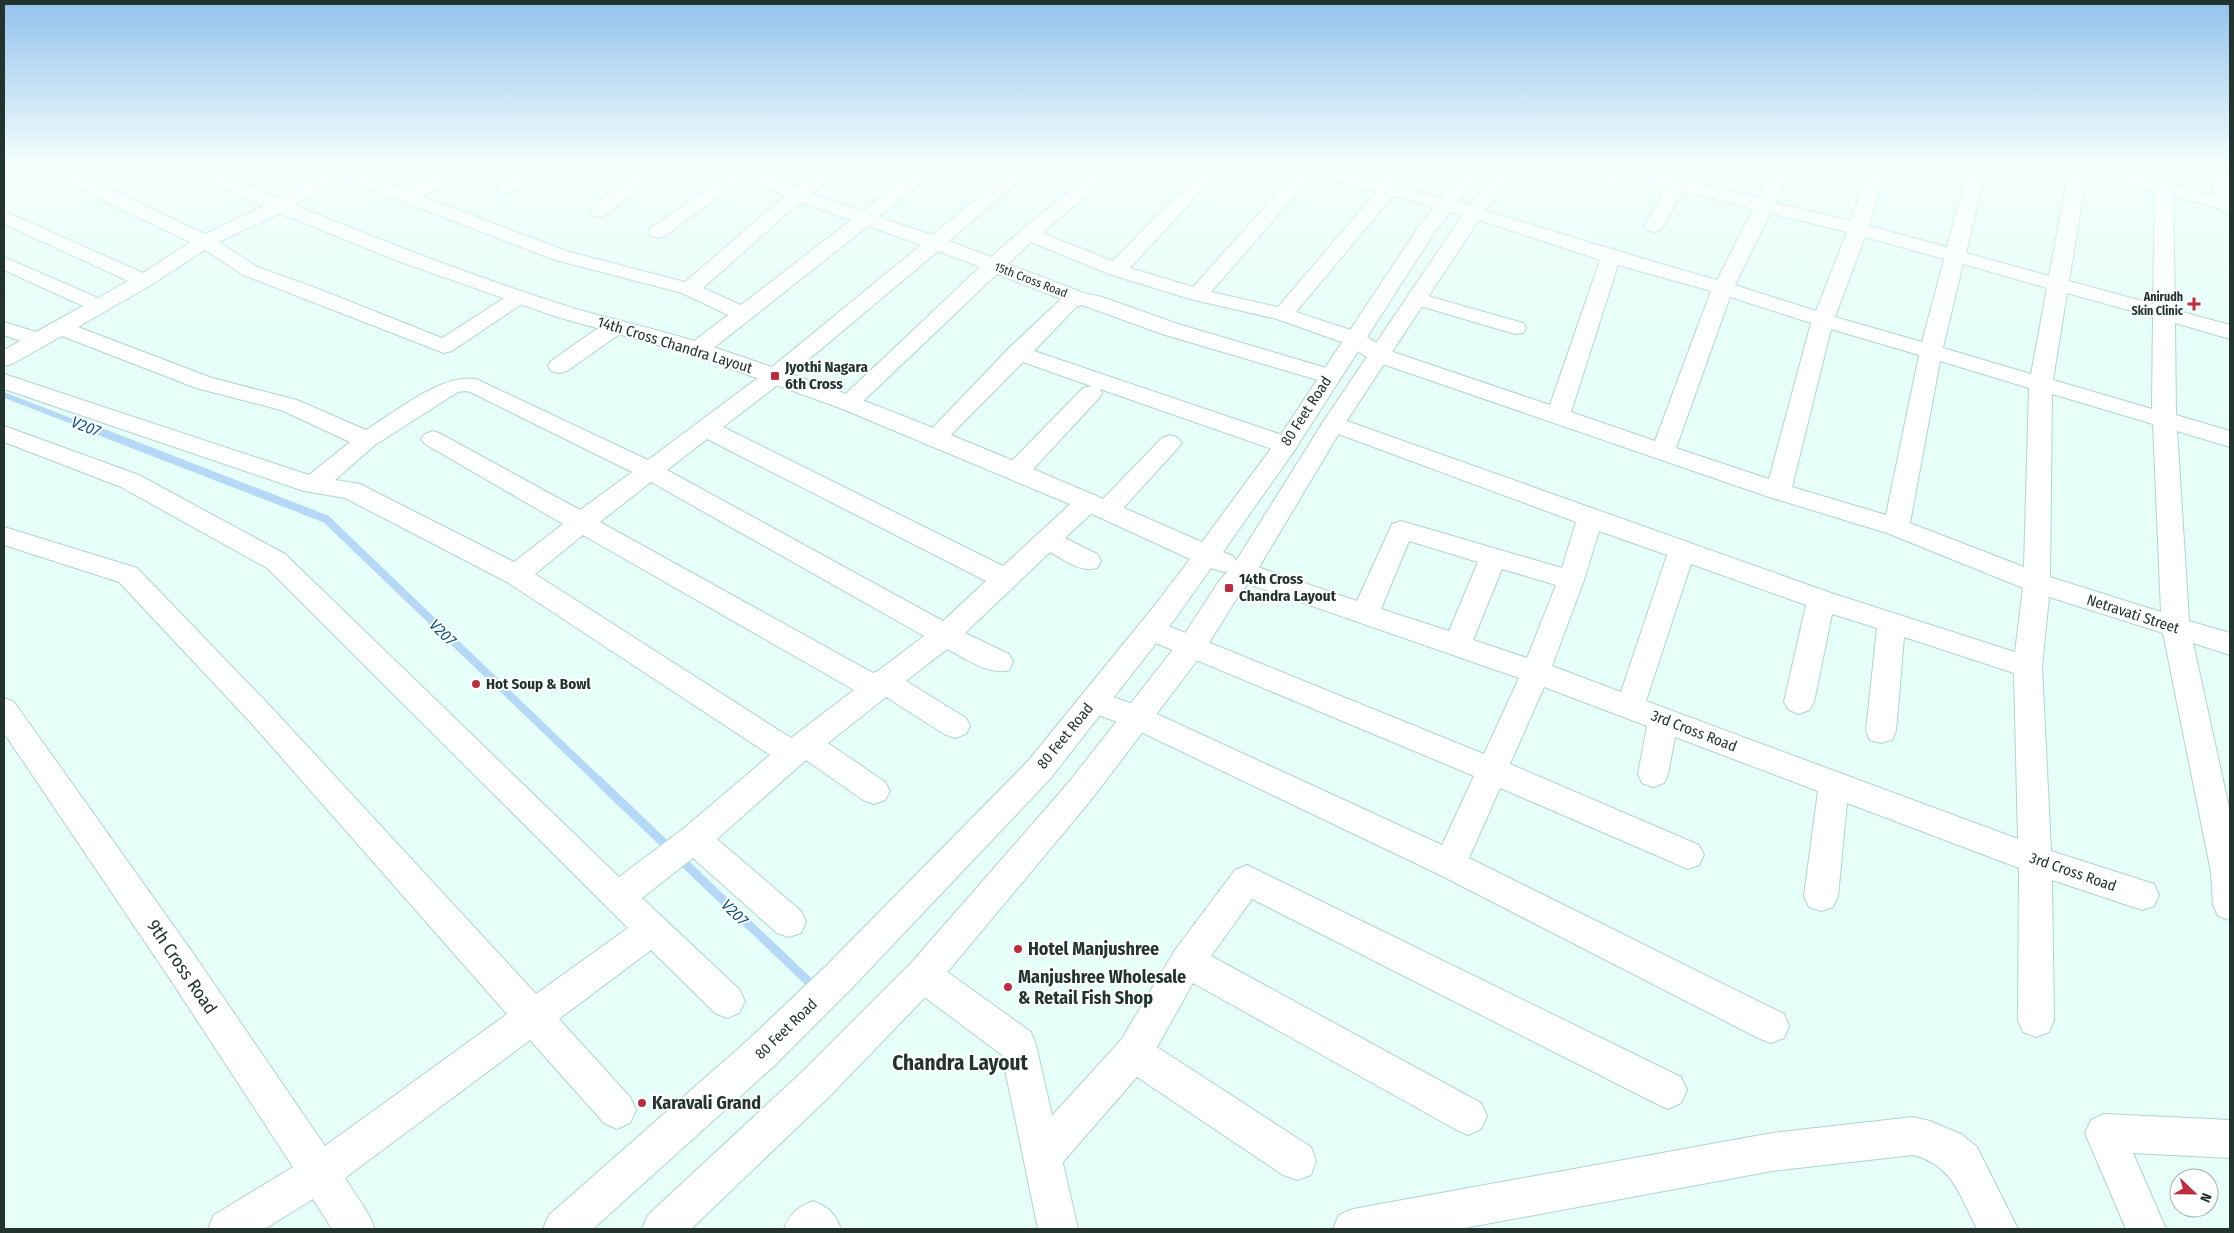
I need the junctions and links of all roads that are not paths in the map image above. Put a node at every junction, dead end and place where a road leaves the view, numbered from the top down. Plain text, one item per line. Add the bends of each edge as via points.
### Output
1 (16, 223) edge
2 (166, 223) edge
3 (244, 223) edge
4 (319, 223) edge
5 (473, 223) edge
6 (671, 223) edge
7 (765, 223) edge
8 (860, 223) edge
9 (879, 223) edge
10 (959, 223) edge
11 (1042, 223) edge
12 (1161, 223) edge
13 (1255, 223) edge
14 (1359, 223) edge
15 (1432, 223) edge
16 (1467, 223) edge
17 (1506, 223) edge
18 (1656, 223) edge
19 (1754, 223) edge
20 (1831, 223) edge
21 (1860, 223) edge
22 (1963, 223) edge
23 (2069, 223) edge
24 (2164, 223) edge
25 (24, 226) junction
26 (1654, 226) dead end
27 (1858, 230) junction
28 (658, 232) dead end
29 (1028, 234) junction
30 (4, 236) edge
31 (205, 241) junction
32 (935, 243) junction
33 (1955, 256) junction
34 (1611, 257) junction
35 (4, 264) edge
36 (994, 266) junction
37 (1116, 270) junction
38 (144, 281) junction
39 (2059, 285) junction
40 (1723, 288) junction
41 (689, 289) junction
42 (1197, 295) junction
43 (519, 297) junction
44 (1079, 298) junction
45 (1417, 299) junction
46 (99, 306) junction
47 (743, 314) junction
48 (1283, 314) junction
49 (2163, 314) junction
50 (1822, 320) junction
51 (616, 326) junction
52 (4, 328) edge
53 (61, 328) junction
54 (1515, 328) dead end
55 (2230, 332) edge
56 (1355, 339) junction
57 (37, 340) junction
58 (698, 349) junction
59 (1931, 351) junction
60 (1017, 353) junction
61 (1379, 355) junction
62 (4, 359) edge
63 (559, 366) dead end
64 (775, 376) junction
65 (1329, 376) junction
66 (4, 381) edge
67 (2040, 383) junction
68 (1091, 393) dead end
69 (848, 403) junction
70 (1558, 415) junction
71 (2164, 419) junction
72 (1333, 424) junction
73 (707, 429) junction
74 (4, 434) edge
75 (2230, 438) edge
76 (934, 439) junction
77 (367, 440) junction
78 (433, 440) dead end
79 (1170, 443) dead end
80 (1286, 444) junction
81 (1663, 451) junction
82 (651, 471) junction
83 (1016, 472) junction
84 (313, 485) junction
85 (1778, 491) junction
86 (1098, 506) junction
87 (1590, 518) junction
88 (582, 522) junction
89 (1896, 527) junction
90 (4, 536) edge
91 (1048, 540) junction
92 (1682, 550) junction
93 (1207, 555) junction
94 (1494, 556) junction
95 (1088, 561) dead end
96 (1243, 572) junction
97 (516, 575) junction
98 (1006, 579) junction
99 (1571, 580) junction
100 (2037, 583) junction
101 (1821, 600) junction
102 (1365, 614) junction
103 (1891, 622) junction
104 (2176, 628) junction
105 (1151, 630) junction
106 (945, 635) junction
107 (2230, 644) edge
108 (1457, 645) junction
109 (1192, 646) junction
110 (999, 662) dead end
111 (2028, 667) junction
112 (1536, 672) junction
113 (879, 685) junction
114 (1094, 702) junction
115 (1799, 702) dead end
116 (1630, 707) junction
117 (4, 710) edge
118 (1136, 717) junction
119 (1663, 720) junction
120 (955, 726) dead end
121 (1881, 731) dead end
122 (799, 749) junction
123 (1491, 770) junction
124 (1653, 774) dead end
125 (1834, 784) junction
126 (874, 791) dead end
127 (1688, 855) dead end
128 (671, 856) junction
129 (2035, 860) junction
130 (1450, 864) junction
131 (1821, 896) dead end
132 (2142, 896) dead end
133 (618, 898) junction
134 (2230, 905) edge
135 (789, 922) dead end
136 (653, 929) junction
137 (1187, 961) junction
138 (923, 975) junction
139 (727, 1001) dead end
140 (534, 1016) junction
141 (2036, 1020) dead end
142 (1771, 1026) dead end
143 (1134, 1053) junction
144 (1668, 1090) dead end
145 (617, 1110) dead end
146 (1468, 1116) dead end
147 (2230, 1139) edge
148 (1042, 1156) junction
149 (1298, 1161) dead end
150 (320, 1173) junction
151 (228, 1229) edge
152 (354, 1229) edge
153 (563, 1229) edge
154 (662, 1229) edge
155 (804, 1229) edge
156 (821, 1229) edge
157 (1058, 1229) edge
158 (1353, 1229) edge
159 (1998, 1229) edge
160 (2146, 1229) edge

1 - 25 street
2 - 31 street
3 - 31 street
4 - 43 street, 14th Cross Chandra Layout
5 - 41 street via 559,255
6 - 28 street
7 - 41 street
8 - 47 street
9 - 32 street, 15th Cross Road
10 - 32 street
11 - 29 street
12 - 37 street
13 - 42 street
14 - 48 street
15 - 56 street, 80 Feet Road
16 - 45 street, 80 Feet Road
17 - 34 street
18 - 26 street
19 - 40 street
20 - 27 street
21 - 27 street
22 - 33 street
23 - 39 street
24 - 49 street
25 - 30 street
25 - 38 street
27 - 33 street
27 - 50 street
29 - 36 street
29 - 37 street, Netravati Street
31 - 38 street
31 - 43 street via 250,271 444,346
32 - 36 street, 15th Cross Road
32 - 64 street
33 - 39 street
33 - 59 street
34 - 40 street
34 - 70 street
35 - 46 street
36 - 44 street, 15th Cross Road
36 - 69 street
37 - 42 street, Netravati Street
38 - 46 street
39 - 49 street
39 - 67 street
40 - 50 street
40 - 81 street
41 - 47 street
42 - 48 street, Netravati Street
43 - 51 street, 14th Cross Chandra Layout
44 - 60 street via 1069,303
44 - 65 street, 15th Cross Road
45 - 54 street
45 - 61 street, 80 Feet Road
46 - 53 street
47 - 58 street
48 - 56 street, Netravati Street
49 - 55 street
49 - 71 street
50 - 59 street
50 - 85 street
51 - 58 street, 14th Cross Chandra Layout
51 - 63 street
52 - 57 street
53 - 57 street
53 - 77 street via 204,382 289,405
56 - 61 street, Netravati Street
56 - 65 street, 80 Feet Road
57 - 62 street
58 - 64 street, 14th Cross Chandra Layout
59 - 67 street
59 - 89 street
60 - 76 street
60 - 80 street
61 - 70 street, Netravati Street
61 - 72 street, 80 Feet Road
64 - 69 street, 14th Cross Chandra Layout
64 - 73 street
65 - 80 street, 80 Feet Road
66 - 84 street
67 - 71 street
67 - 100 street
68 - 83 street
69 - 76 street, 14th Cross Chandra Layout
70 - 81 street, Netravati Street
71 - 75 street
71 - 104 street
72 - 87 street
72 - 96 street, 80 Feet Road
73 - 82 street
73 - 98 street
74 - 133 street via 130,481 276,561
76 - 83 street, 14th Cross Chandra Layout
77 - 82 street via 452,388 466,384
77 - 84 street
78 - 88 street
79 - 86 street
80 - 93 street, 80 Feet Road
81 - 85 street, Netravati Street
82 - 88 street
82 - 106 street
83 - 86 street, 14th Cross Chandra Layout
84 - 97 street via 351,490
85 - 89 street, Netravati Street
86 - 91 street
86 - 93 street, 14th Cross Chandra Layout
87 - 92 street
87 - 99 street
88 - 97 street
88 - 113 street
89 - 100 street, Netravati Street
90 - 140 street via 128,575 262,716
91 - 95 street
91 - 98 street
92 - 101 street
92 - 116 street
93 - 96 street, 14th Cross Chandra Layout
93 - 105 street, 80 Feet Road
94 - 99 street
94 - 102 street via 1401,530
94 - 108 street
96 - 102 street, 3rd Cross Road
96 - 109 street, 80 Feet Road
97 - 122 street
98 - 106 street
99 - 112 street
100 - 104 street, Netravati Street
100 - 111 street
101 - 103 street
101 - 115 street
102 - 108 street, 3rd Cross Road
103 - 111 street
103 - 121 street
104 - 107 street, Netravati Street
104 - 134 street via 2227,872
105 - 109 street
105 - 114 street, 80 Feet Road
106 - 110 street
106 - 113 street
108 - 112 street, 3rd Cross Road
109 - 118 street, 80 Feet Road
109 - 123 street
111 - 129 street
112 - 116 street, 3rd Cross Road
112 - 123 street
113 - 120 street
113 - 122 street
114 - 118 street
114 - 153 street, 80 Feet Road via 1039,770 840,976 761,1053
116 - 119 street, 3rd Cross Road
117 - 150 street, 9th Cross Road via 160,933
118 - 130 street
118 - 138 street, 80 Feet Road via 1080,791
119 - 124 street
119 - 125 street, 3rd Cross Road
122 - 126 street
122 - 128 street
123 - 127 street
123 - 130 street
125 - 129 street, 3rd Cross Road
125 - 131 street
128 - 133 street
128 - 135 street
129 - 132 street, 3rd Cross Road
129 - 141 street
130 - 142 street
133 - 136 street
136 - 139 street
136 - 140 street
137 - 143 street
137 - 144 street via 1247,880
137 - 146 street
138 - 148 street via 1018,1045
138 - 154 street, 80 Feet Road via 816,1084
140 - 145 street
140 - 150 street
143 - 148 street
143 - 149 street
147 - 160 street via 2104,1133
148 - 157 street
150 - 151 street
150 - 152 street, 9th Cross Road
155 - 156 street via 813,1220
158 - 159 street via 1772,1152 1913,1136 1947,1148 1963,1161

